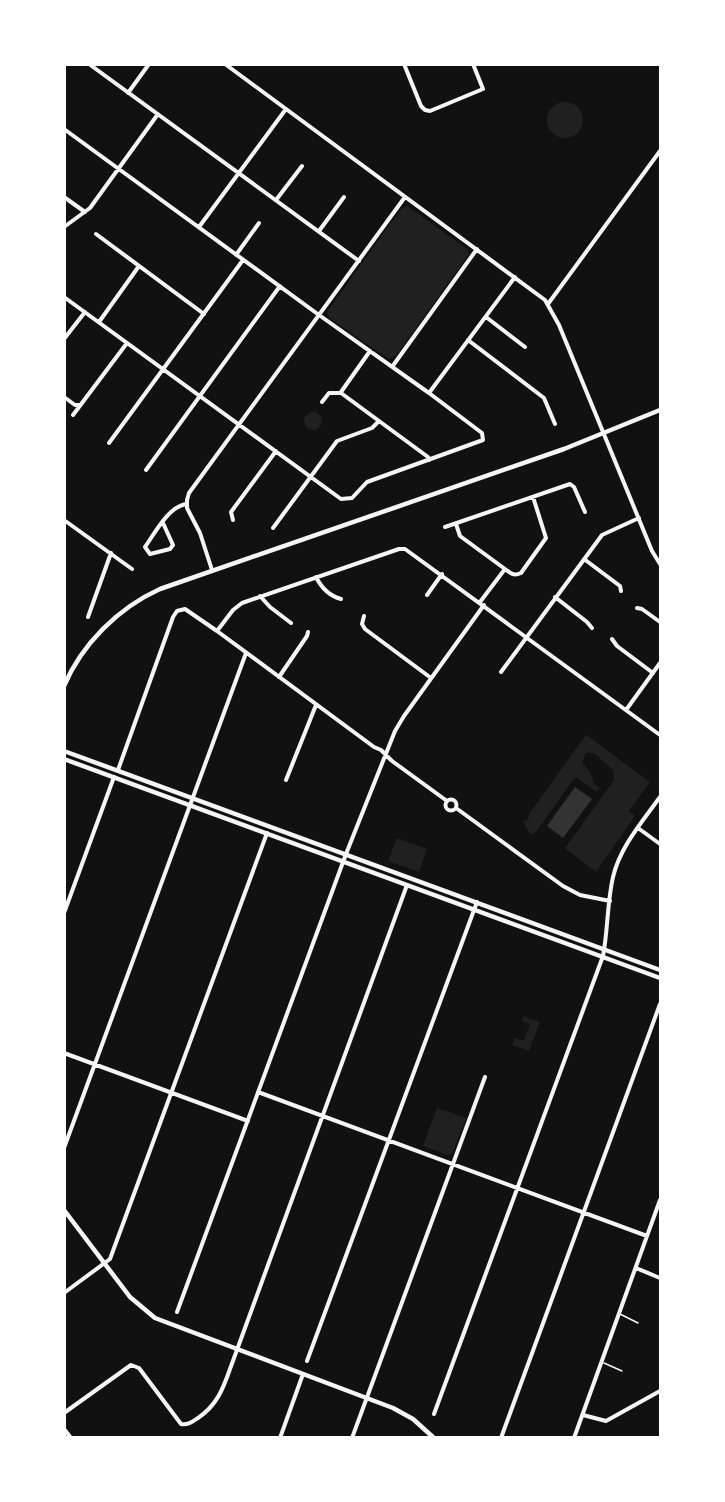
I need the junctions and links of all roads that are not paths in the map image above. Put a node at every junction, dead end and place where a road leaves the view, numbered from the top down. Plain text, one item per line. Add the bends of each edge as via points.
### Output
1 (89, 64) edge
2 (149, 64) edge
3 (225, 64) edge
4 (404, 64) edge
5 (473, 64) edge
6 (128, 93) junction
7 (286, 110) junction
8 (158, 114) junction
9 (64, 129) edge
10 (660, 151) edge
11 (302, 166) dead end
12 (118, 168) junction
13 (239, 173) junction
14 (64, 197) edge
15 (344, 197) dead end
16 (405, 197) junction
17 (276, 200) junction
18 (85, 212) junction
19 (259, 222) dead end
20 (64, 227) edge
21 (199, 227) junction
22 (319, 231) junction
23 (96, 234) dead end
24 (477, 249) junction
25 (236, 255) junction
26 (243, 260) junction
27 (359, 261) junction
28 (140, 266) junction
29 (515, 277) junction
30 (280, 286) junction
31 (64, 297) edge
32 (548, 304) junction
33 (85, 312) junction
34 (204, 314) junction
35 (319, 315) junction
36 (486, 316) junction
37 (99, 322) junction
38 (64, 339) edge
39 (468, 340) junction
40 (127, 343) junction
41 (525, 347) dead end
42 (370, 351) junction
43 (392, 367) junction
44 (163, 369) junction
45 (341, 393) junction
46 (429, 393) junction
47 (200, 396) junction
48 (64, 397) edge
49 (322, 402) dead end
50 (81, 405) junction
51 (660, 411) edge
52 (73, 415) dead end
53 (378, 421) junction
54 (239, 424) junction
55 (555, 424) dead end
56 (603, 434) junction
57 (109, 443) dead end
58 (276, 451) junction
59 (429, 460) junction
60 (146, 470) dead end
61 (311, 477) junction
62 (533, 497) junction
63 (186, 504) junction
64 (585, 512) dead end
65 (639, 518) junction
66 (64, 520) edge
67 (233, 520) dead end
68 (163, 523) junction
69 (456, 524) junction
70 (445, 527) dead end
71 (273, 528) dead end
72 (111, 554) junction
73 (584, 559) junction
74 (660, 564) edge
75 (132, 568) dead end
76 (505, 569) junction
77 (212, 570) junction
78 (442, 574) junction
79 (316, 577) junction
80 (621, 591) dead end
81 (427, 595) dead end
82 (260, 596) junction
83 (555, 597) junction
84 (342, 598) dead end
85 (482, 604) junction
86 (637, 608) dead end
87 (364, 615) dead end
88 (88, 617) dead end
89 (660, 622) edge
90 (291, 623) dead end
91 (592, 628) dead end
92 (217, 631) junction
93 (308, 632) dead end
94 (527, 636) junction
95 (612, 639) dead end
96 (246, 653) junction
97 (660, 663) edge
98 (501, 672) dead end
99 (653, 673) junction
100 (279, 677) junction
101 (431, 678) junction
102 (64, 686) edge
103 (316, 705) junction
104 (626, 710) junction
105 (660, 735) edge
106 (64, 751) edge
107 (386, 755) junction
108 (64, 759) edge
109 (118, 770) junction
110 (114, 777) junction
111 (286, 780) dead end
112 (193, 797) junction
113 (660, 797) edge
114 (447, 801) junction
115 (191, 804) junction
116 (456, 808) junction
117 (638, 828) junction
118 (267, 832) junction
119 (660, 844) edge
120 (346, 854) junction
121 (344, 861) junction
122 (407, 884) junction
123 (610, 901) junction
124 (477, 902) junction
125 (474, 909) junction
126 (64, 913) edge
127 (605, 949) junction
128 (603, 957) junction
129 (660, 970) edge
130 (660, 978) edge
131 (660, 1004) edge
132 (64, 1053) edge
133 (95, 1064) junction
134 (485, 1077) dead end
135 (258, 1092) junction
136 (171, 1093) junction
137 (323, 1116) junction
138 (248, 1121) junction
139 (389, 1140) junction
140 (64, 1148) edge
141 (453, 1164) junction
142 (518, 1188) junction
143 (660, 1200) edge
144 (64, 1210) edge
145 (583, 1212) junction
146 (647, 1236) junction
147 (104, 1263) junction
148 (636, 1268) junction
149 (660, 1278) edge
150 (64, 1293) edge
151 (177, 1312) dead end
152 (620, 1314) junction
153 (638, 1323) dead end
154 (237, 1350) junction
155 (307, 1361) dead end
156 (602, 1362) junction
157 (622, 1371) dead end
158 (303, 1374) junction
159 (660, 1391) edge
160 (368, 1398) junction
161 (64, 1413) edge
162 (434, 1414) dead end
163 (583, 1415) junction
164 (64, 1429) edge
165 (430, 1436) edge
166 (71, 1437) edge
167 (280, 1437) edge
168 (352, 1437) edge
169 (501, 1437) edge
170 (574, 1437) edge

1 - 6 street
2 - 6 street
3 - 7 street
4 - 5 street via 421,106 430,111 483,89
6 - 8 street
7 - 13 street
7 - 16 street
8 - 12 street
8 - 13 street
9 - 12 street
10 - 32 street
11 - 17 street
12 - 18 street
12 - 21 street
13 - 17 street
13 - 21 street
14 - 18 street
15 - 22 street
16 - 24 street
16 - 27 street
17 - 22 street
18 - 20 street
19 - 25 street
21 - 25 street
22 - 27 street
23 - 28 street
24 - 29 street
24 - 43 street
25 - 26 street
26 - 30 street
26 - 34 street
27 - 35 street
28 - 34 street
28 - 37 street
29 - 32 street
29 - 36 street
30 - 35 street
30 - 47 street
31 - 33 street
32 - 56 street
33 - 37 street
33 - 38 street
34 - 44 street
35 - 42 street
35 - 54 street
36 - 39 street
36 - 41 street
37 - 40 street
39 - 46 street
39 - 55 street via 544,399
40 - 44 street
40 - 50 street
42 - 43 street
42 - 45 street
43 - 46 street
44 - 47 street
44 - 57 street
45 - 49 street via 329,393
45 - 53 street
46 - 59 street via 484,438
47 - 54 street
47 - 60 street
48 - 50 street
50 - 52 street
51 - 56 street
53 - 59 street
53 - 61 street via 372,428 337,441
54 - 58 street
54 - 63 street via 189,493
56 - 65 street
56 - 77 street
58 - 61 street
58 - 67 street via 231,512
59 - 61 street via 367,482 348,500
61 - 71 street
62 - 64 street via 570,484
62 - 69 street
62 - 76 street via 546,538 521,573 512,574
63 - 68 street via 175,508
63 - 77 street
65 - 73 street via 602,535
65 - 74 street
66 - 72 street
68 - 68 street via 145,547 149,554 173,545
69 - 70 street
69 - 76 street via 460,536
72 - 75 street
72 - 88 street
73 - 80 street via 620,586
73 - 83 street
76 - 85 street
77 - 102 street via 157,591 124,611 91,642
78 - 79 street via 411,552 399,549
78 - 81 street
78 - 85 street
79 - 82 street
79 - 84 street via 334,597
82 - 90 street
82 - 92 street via 237,606
83 - 91 street
83 - 94 street
85 - 94 street
85 - 101 street
86 - 89 street
87 - 101 street via 365,629
92 - 96 street
92 - 109 street via 188,610 182,609 173,617
93 - 100 street
94 - 98 street
94 - 104 street
95 - 99 street
96 - 100 street
96 - 112 street
97 - 99 street
99 - 104 street
100 - 103 street
101 - 107 street via 399,724
103 - 107 street
103 - 111 street
104 - 105 street
106 - 109 street
107 - 114 street
107 - 120 street
108 - 110 street
109 - 112 street
110 - 115 street
110 - 126 street
112 - 115 street
112 - 120 street
113 - 117 street
114 - 116 street via 456,801
114 - 116 street via 449,810
115 - 118 street
115 - 133 street
116 - 123 street via 562,886 580,895
117 - 119 street
117 - 123 street via 619,859
118 - 121 street
118 - 136 street
120 - 121 street
120 - 124 street
121 - 122 street
121 - 135 street
122 - 125 street
122 - 137 street
123 - 127 street
124 - 125 street
124 - 127 street
125 - 128 street
125 - 139 street
127 - 128 street
127 - 129 street
128 - 130 street
128 - 142 street
131 - 145 street
132 - 133 street
133 - 136 street
133 - 140 street
134 - 141 street
135 - 137 street
135 - 138 street
136 - 138 street
136 - 147 street via 110,1259
137 - 139 street
137 - 154 street
138 - 151 street
139 - 141 street
139 - 155 street
141 - 142 street
141 - 160 street
142 - 145 street
142 - 162 street
143 - 146 street
144 - 147 street
145 - 146 street
145 - 169 street
146 - 148 street
147 - 150 street
147 - 154 street via 149,1314
148 - 149 street
148 - 152 street
152 - 153 lane
152 - 156 street
154 - 158 street
154 - 161 street via 216,1402 186,1425 178,1421 133,1365
156 - 157 lane
156 - 163 street
158 - 160 street
158 - 167 street
159 - 163 street via 606,1421
160 - 165 street via 405,1414
160 - 168 street
163 - 170 street
164 - 166 street

